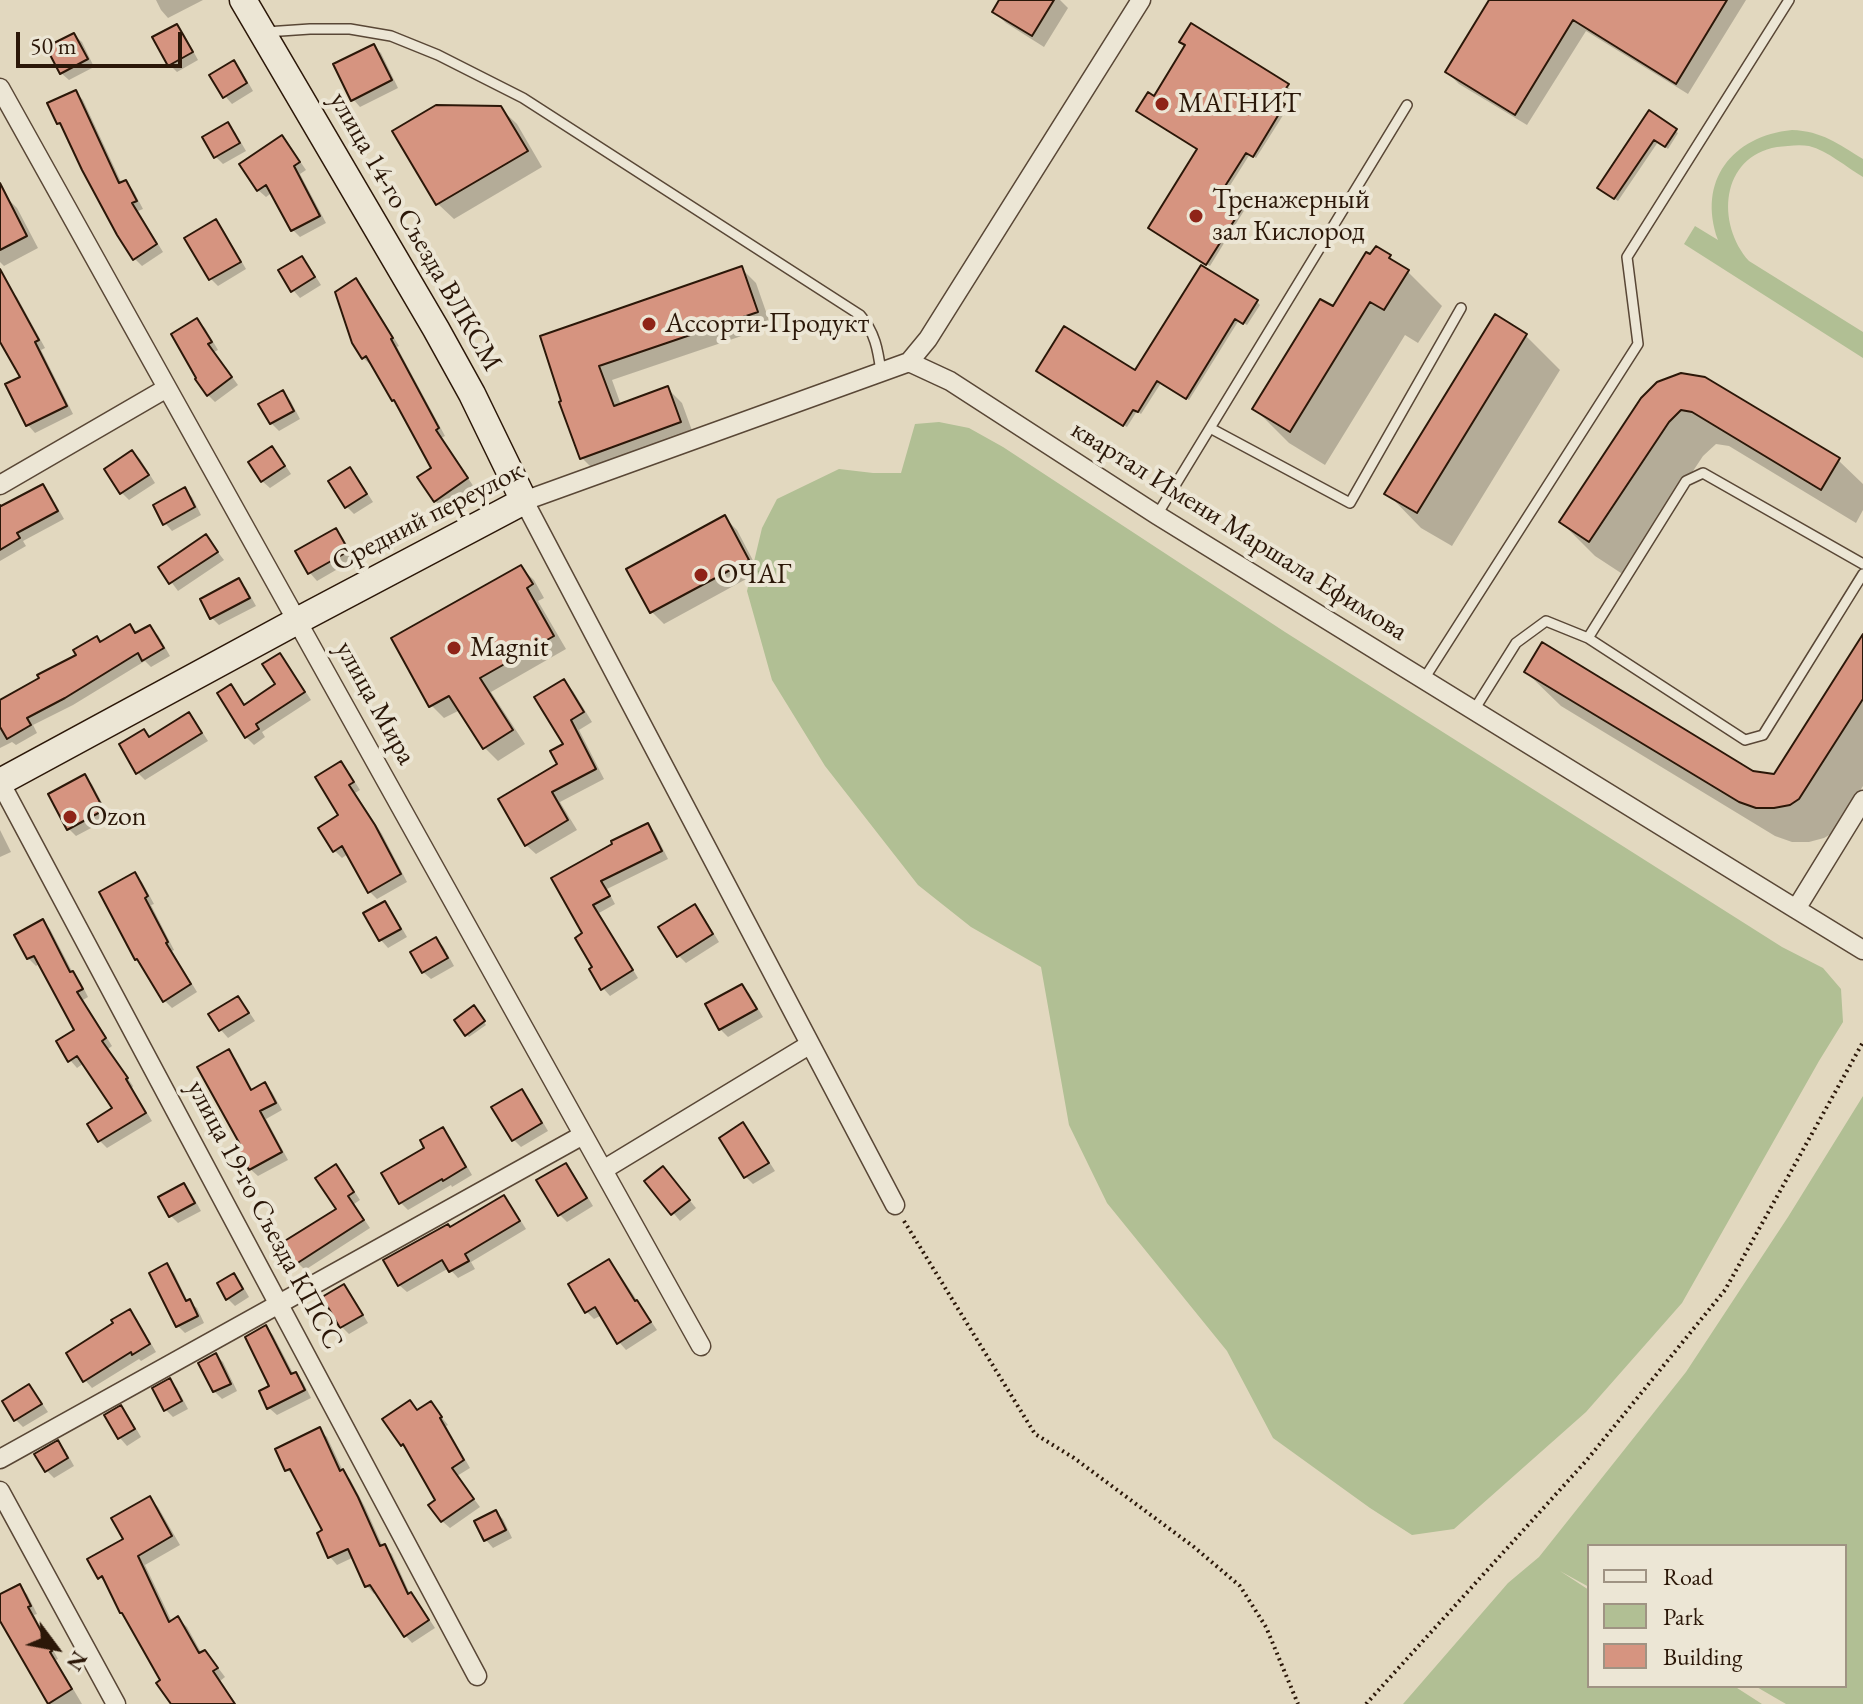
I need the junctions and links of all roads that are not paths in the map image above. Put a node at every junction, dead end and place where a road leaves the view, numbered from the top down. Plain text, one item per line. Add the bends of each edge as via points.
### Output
1 (243, 0) edge
2 (1141, 0) edge
3 (1789, 0) edge
4 (262, 33) junction
5 (0, 88) edge
6 (1407, 105) dead end
7 (1461, 308) dead end
8 (909, 362) junction
9 (881, 372) junction
10 (167, 388) junction
11 (1210, 428) junction
12 (0, 485) edge
13 (524, 501) junction
14 (1157, 515) junction
15 (1863, 564) edge
16 (1863, 574) edge
17 (297, 621) junction
18 (1588, 638) junction
19 (1424, 679) junction
20 (1474, 710) junction
21 (0, 782) edge
22 (1863, 800) edge
23 (1796, 909) junction
24 (1863, 950) edge
25 (809, 1045) junction
26 (583, 1135) junction
27 (603, 1170) junction
28 (895, 1205) road end
29 (280, 1303) junction
30 (701, 1346) dead end
31 (0, 1459) edge
32 (0, 1491) edge
33 (477, 1676) dead end
34 (116, 1704) edge

1 - 4 street, улица 14-го Съезда ВЛКСМ
2 - 8 street
3 - 19 lane via 1627,257 1638,344
4 - 9 lane via 350,29 391,36 523,98 860,315 871,328
4 - 13 street, улица 14-го Съезда ВЛКСМ via 436,329
5 - 10 street, улица Мира
6 - 11 lane
7 - 11 lane via 1350,503
8 - 9 street, Средний переулок
8 - 14 street, квартал Имени Маршала Ефимова via 950,381
9 - 13 street, Средний переулок
10 - 12 street
10 - 17 street, улица Мира
11 - 14 lane
13 - 17 street, Средний переулок
13 - 25 street
14 - 19 street, квартал Имени Маршала Ефимова
15 - 18 lane via 1703,473 1686,481
16 - 18 lane via 1763,735 1745,740
17 - 21 street, Средний переулок
17 - 26 street, улица Мира
18 - 20 lane via 1546,621 1516,643
19 - 20 street, квартал Имени Маршала Ефимова
20 - 23 street, квартал Имени Маршала Ефимова
21 - 29 street, улица 19-го Съезда КПСС
22 - 23 street
23 - 24 street, квартал Имени Маршала Ефимова
25 - 27 street
25 - 28 street
26 - 27 street, улица Мира
26 - 29 street
27 - 30 street, улица Мира
29 - 31 street
29 - 33 street, улица 19-го Съезда КПСС
32 - 34 street

